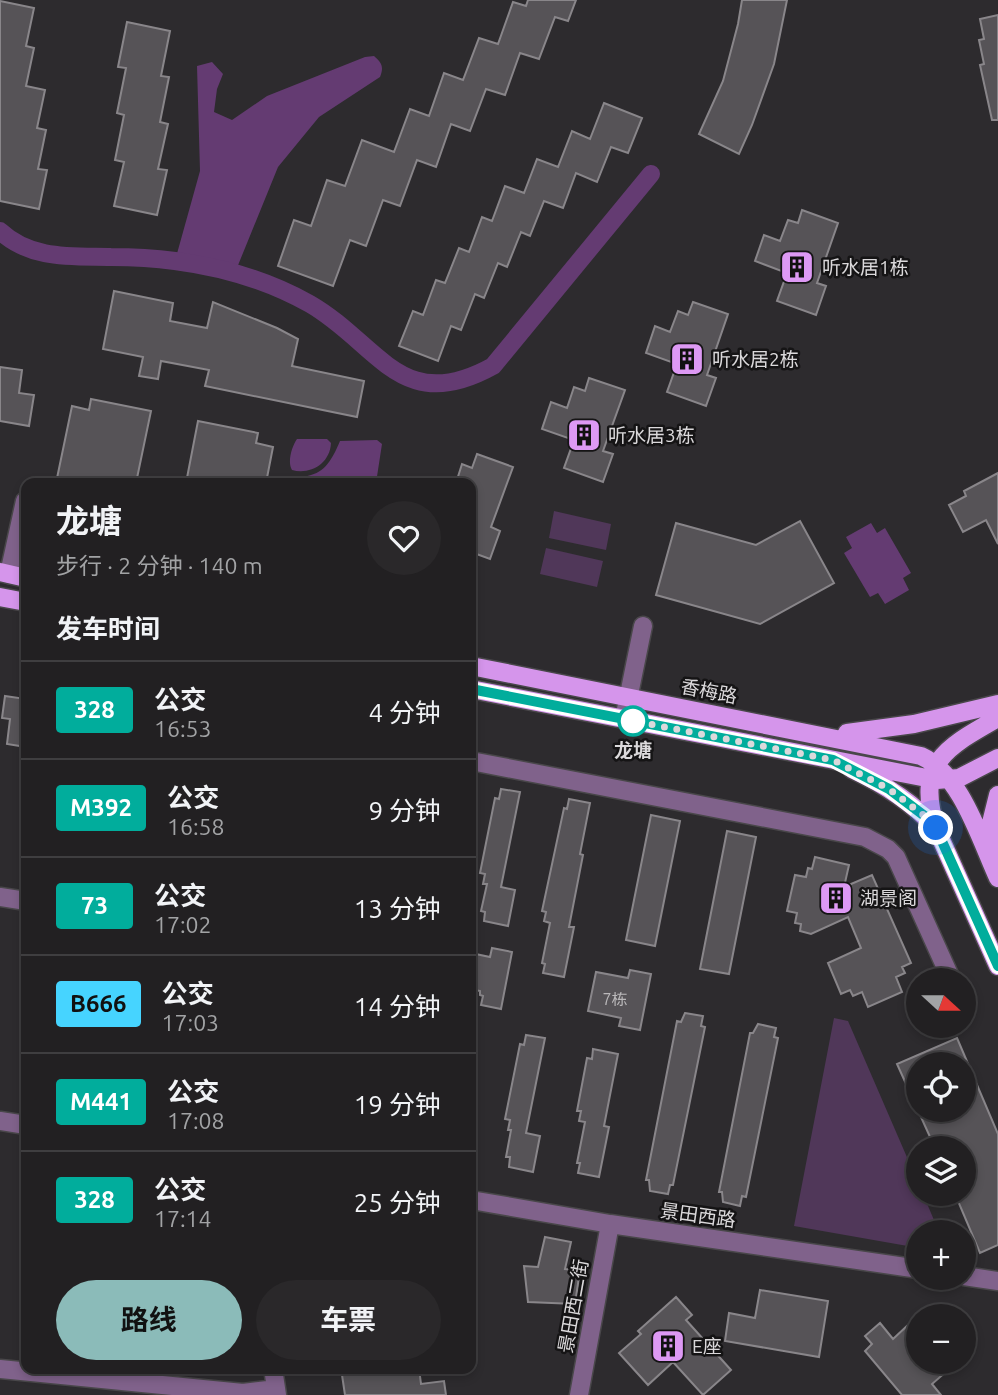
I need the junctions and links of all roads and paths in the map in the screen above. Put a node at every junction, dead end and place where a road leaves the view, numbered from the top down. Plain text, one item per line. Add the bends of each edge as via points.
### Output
1 (21, 524) edge
2 (12, 575) edge
3 (0, 597) edge
4 (21, 601) edge
5 (643, 626) dead end
6 (476, 667) edge
7 (476, 690) edge
8 (628, 696) junction
9 (998, 704) edge
10 (998, 718) edge
11 (624, 719) junction
12 (813, 733) junction
13 (998, 758) edge
14 (833, 760) junction
15 (476, 762) edge
16 (934, 772) junction
17 (951, 780) junction
18 (998, 794) edge
19 (936, 828) junction
20 (997, 876) edge
21 (0, 897) edge
22 (21, 900) edge
23 (998, 966) edge
24 (946, 968) edge
25 (0, 1121) edge
26 (21, 1124) edge
27 (476, 1201) edge
28 (610, 1224) junction
29 (906, 1267) edge
30 (976, 1277) edge
31 (998, 1280) edge
32 (0, 1369) edge
33 (21, 1371) edge
34 (49, 1374) edge
35 (274, 1374) edge
36 (276, 1392) edge
37 (579, 1395) edge

1 - 2 street
3 - 4 main road
5 - 8 street
6 - 8 main road, 香梅路
7 - 11 main road
8 - 11 street
8 - 12 main road, 香梅路
9 - 12 main road via 895,728
10 - 16 main road via 961,739
11 - 14 main road
12 - 16 main road, 香梅路 via 905,751
13 - 17 main road
14 - 16 main road
14 - 19 main road via 889,789
15 - 24 street via 865,837 897,858
16 - 17 main road
16 - 19 main road via 931,808
17 - 20 main road
18 - 20 main road via 990,835
19 - 23 main road
21 - 22 street
25 - 26 street
27 - 28 street, 景田西路
28 - 29 street, 景田西路
28 - 37 street, 景田西二街
30 - 31 street
32 - 33 street
34 - 36 street via 243,1394
35 - 36 street

